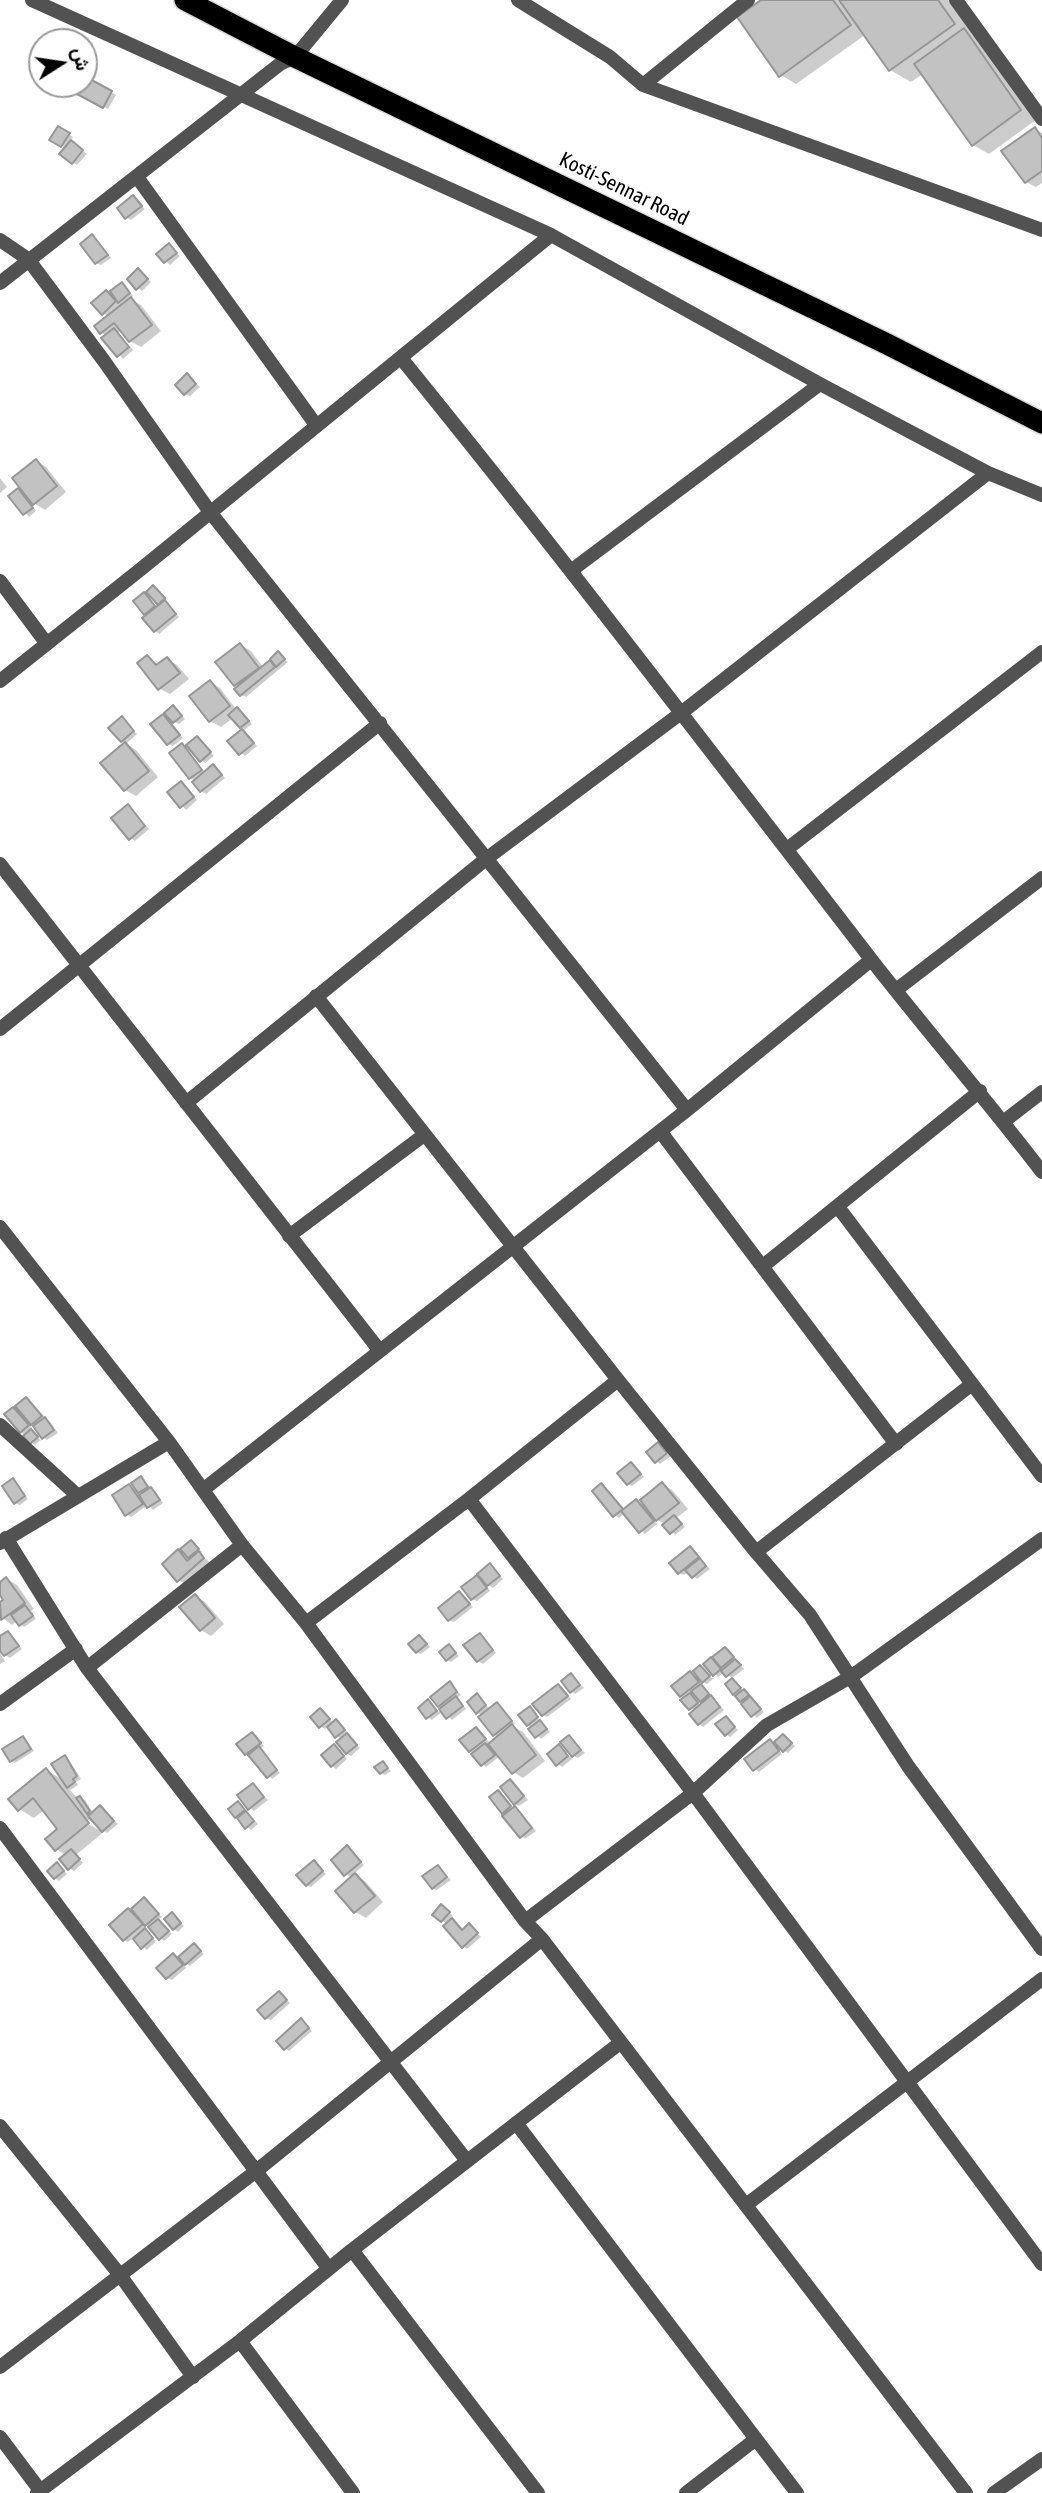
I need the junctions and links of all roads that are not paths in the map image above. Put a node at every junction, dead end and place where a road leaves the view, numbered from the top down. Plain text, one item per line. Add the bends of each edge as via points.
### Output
1 (32, 0) edge
2 (185, 0) edge
3 (342, 0) edge
4 (518, 0) edge
5 (748, 0) edge
6 (956, 0) edge
7 (295, 57) junction
8 (643, 85) junction
9 (240, 95) junction
10 (1042, 119) edge
11 (137, 177) junction
12 (1042, 230) edge
13 (551, 235) junction
14 (0, 240) edge
15 (28, 259) junction
16 (0, 283) edge
17 (401, 358) junction
18 (820, 384) junction
19 (1042, 423) edge
20 (316, 425) junction
21 (988, 473) junction
22 (1042, 495) edge
23 (210, 512) junction
24 (572, 570) junction
25 (0, 581) edge
26 (47, 644) junction
27 (1042, 652) edge
28 (0, 681) edge
29 (681, 713) junction
30 (380, 723) junction
31 (787, 849) junction
32 (486, 859) junction
33 (0, 864) edge
34 (1042, 878) edge
35 (872, 960) junction
36 (80, 966) junction
37 (896, 990) junction
38 (316, 996) junction
39 (0, 1029) edge
40 (980, 1091) junction
41 (1042, 1092) edge
42 (186, 1103) junction
43 (687, 1110) junction
44 (1003, 1122) junction
45 (660, 1131) junction
46 (424, 1135) junction
47 (1042, 1172) edge
48 (838, 1207) junction
49 (0, 1227) edge
50 (289, 1236) junction
51 (512, 1245) junction
52 (763, 1266) junction
53 (380, 1351) junction
54 (618, 1381) junction
55 (972, 1384) junction
56 (0, 1425) edge
57 (169, 1442) junction
58 (896, 1444) junction
59 (1042, 1476) edge
60 (204, 1489) junction
61 (78, 1496) junction
62 (469, 1499) junction
63 (1042, 1539) edge
64 (3, 1541) edge
65 (242, 1545) junction
66 (756, 1552) junction
67 (306, 1623) junction
68 (76, 1649) junction
69 (87, 1668) junction
70 (852, 1676) junction
71 (0, 1704) edge
72 (693, 1793) junction
73 (0, 1828) edge
74 (526, 1921) junction
75 (542, 1939) junction
76 (1042, 1949) edge
77 (1042, 1979) edge
78 (620, 2043) junction
79 (390, 2062) junction
80 (907, 2081) junction
81 (516, 2123) junction
82 (0, 2126) edge
83 (467, 2161) junction
84 (256, 2172) junction
85 (746, 2205) junction
86 (352, 2250) junction
87 (1042, 2264) edge
88 (329, 2269) junction
89 (120, 2276) junction
90 (240, 2342) junction
91 (0, 2367) edge
92 (193, 2377) junction
93 (0, 2437) edge
94 (756, 2439) junction
95 (1042, 2459) edge
96 (347, 2491) edge
97 (40, 2492) edge
98 (537, 2493) edge
99 (686, 2493) edge
100 (797, 2493) edge
101 (966, 2493) edge
102 (994, 2493) edge

1 - 9 street
2 - 7 highway, Kosti-Sennar Road
3 - 7 street
4 - 8 street via 610,57
5 - 8 street
6 - 10 street
7 - 9 street
7 - 19 highway, Kosti-Sennar Road
8 - 12 street
9 - 11 street
9 - 13 street
11 - 15 street
11 - 20 street
13 - 17 street
13 - 18 street
14 - 15 street
15 - 16 street
15 - 23 street
17 - 20 street
17 - 24 street
18 - 21 street
18 - 24 street
20 - 23 street
21 - 22 street
21 - 29 street
23 - 26 street
23 - 30 street
24 - 29 street
25 - 26 street
26 - 28 street
27 - 31 street
29 - 31 street
29 - 32 street
30 - 32 street
30 - 36 street
31 - 35 street
32 - 38 street
32 - 43 street
33 - 36 street
34 - 37 street
35 - 37 street
35 - 43 street
36 - 39 street
36 - 42 street
37 - 40 street
38 - 42 street
38 - 46 street
40 - 44 street
40 - 48 street
41 - 44 street
42 - 50 street
43 - 45 street
44 - 47 street
45 - 51 street
45 - 52 street
46 - 50 street
46 - 51 street
48 - 52 street
48 - 55 street
49 - 57 street
50 - 53 street
51 - 53 street
51 - 54 street
52 - 58 street
53 - 60 street
54 - 62 street
54 - 66 street
55 - 58 street
55 - 59 street
56 - 61 street
57 - 60 street
57 - 61 street
58 - 66 street
60 - 65 street
61 - 64 street
62 - 67 street
62 - 72 street
63 - 70 street
64 - 68 street
65 - 67 street
65 - 69 street
66 - 70 street via 810,1615
67 - 74 street
68 - 69 street
68 - 71 street
69 - 79 street
70 - 72 street via 767,1725
70 - 76 street via 908,1766
72 - 74 street
72 - 80 street
73 - 84 street
74 - 75 street
75 - 78 street
75 - 79 street
77 - 80 street
78 - 81 street
78 - 85 street
79 - 83 street
79 - 84 street
80 - 85 street
80 - 87 street
81 - 83 street
81 - 94 street
82 - 89 street
83 - 86 street
84 - 88 street
84 - 89 street
85 - 101 street
86 - 88 street
86 - 98 street
88 - 90 street
89 - 91 street
89 - 92 street
90 - 92 street
90 - 96 street
92 - 97 street
93 - 97 street
94 - 99 street
94 - 100 street
95 - 102 street

